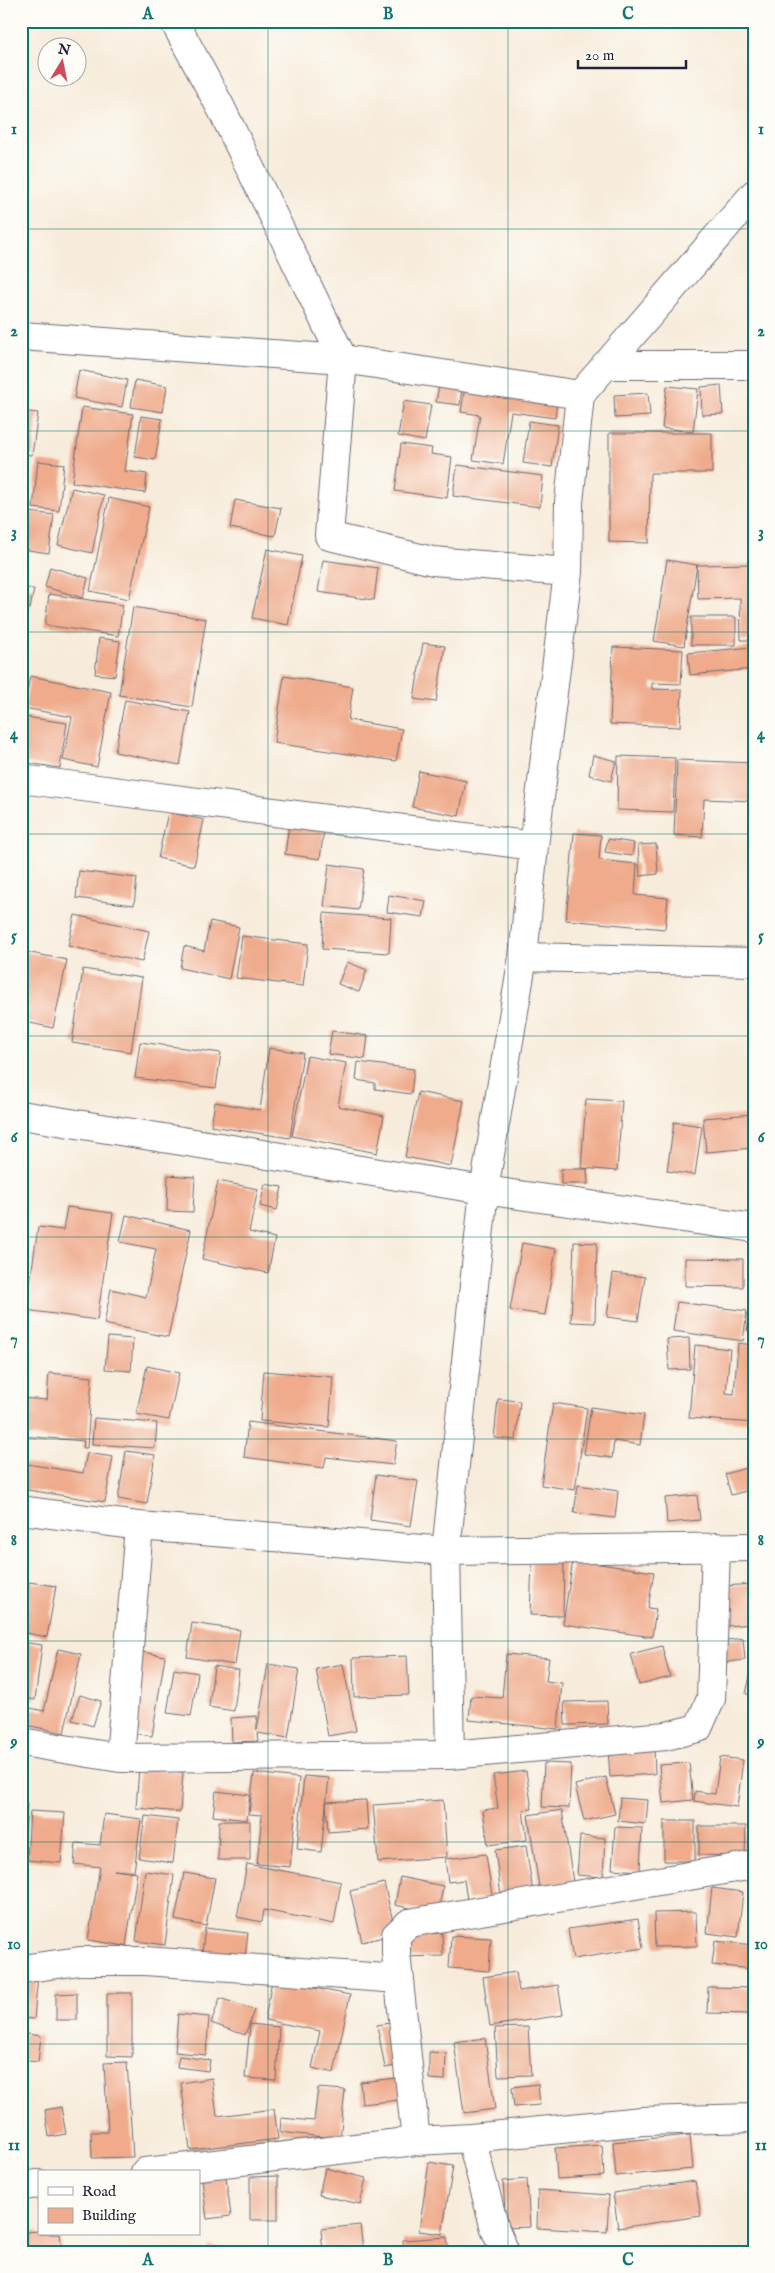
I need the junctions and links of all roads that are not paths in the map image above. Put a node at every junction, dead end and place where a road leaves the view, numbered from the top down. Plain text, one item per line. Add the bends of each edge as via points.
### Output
1 (174, 21) edge
2 (754, 194) edge
3 (21, 336) edge
4 (343, 359) junction
5 (605, 366) junction
6 (754, 366) edge
7 (580, 395) junction
8 (568, 572) junction
9 (21, 779) edge
10 (534, 846) junction
11 (523, 956) junction
12 (754, 962) edge
13 (21, 1115) edge
14 (484, 1190) junction
15 (754, 1228) edge
16 (21, 1510) edge
17 (139, 1526) junction
18 (716, 1547) junction
19 (754, 1547) edge
20 (446, 1550) junction
21 (21, 1742) edge
22 (450, 1755) junction
23 (120, 1758) junction
24 (754, 1865) edge
25 (21, 1969) edge
26 (400, 1979) junction
27 (754, 2118) edge
28 (471, 2138) junction
29 (416, 2141) junction
30 (162, 2170) edge
31 (38, 2184) edge
32 (21, 2186) edge
33 (504, 2252) edge

1 - 4 street via 221,108
2 - 5 street
3 - 4 street
4 - 7 street
4 - 8 street via 329,536 433,561
5 - 6 street
5 - 7 street
7 - 8 street via 569,502
8 - 10 street
9 - 10 street
10 - 11 street
11 - 12 street
11 - 14 street
13 - 14 street
14 - 15 street
14 - 20 street
16 - 17 street
17 - 20 street
17 - 23 street
18 - 19 street
18 - 20 street
18 - 22 street via 711,1700 698,1728 666,1736
20 - 22 street
21 - 23 street
22 - 23 street
24 - 26 street via 410,1923 396,1935
25 - 26 street via 80,1961 146,1961
26 - 29 street
27 - 28 street via 642,2121
28 - 29 street
28 - 33 street
29 - 30 street
31 - 32 street

